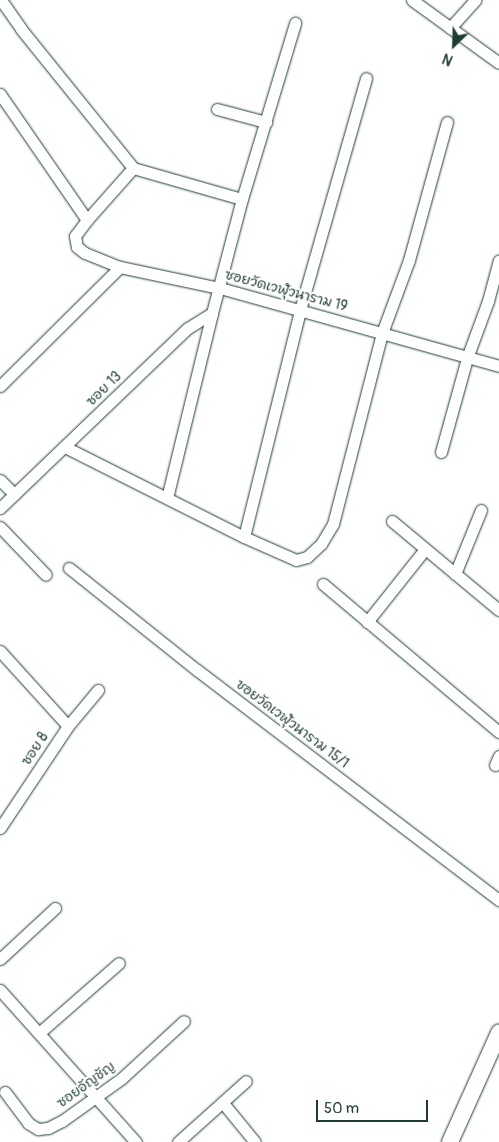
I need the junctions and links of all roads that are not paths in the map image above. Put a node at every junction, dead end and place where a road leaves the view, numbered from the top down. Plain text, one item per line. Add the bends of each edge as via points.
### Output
1 (1, 0) edge
2 (412, 0) edge
3 (476, 0) edge
4 (294, 23) dead end
5 (450, 28) junction
6 (497, 59) edge
7 (366, 78) dead end
8 (0, 94) edge
9 (217, 109) dead end
10 (266, 122) junction
11 (447, 122) dead end
12 (133, 168) junction
13 (242, 199) junction
14 (87, 220) junction
15 (499, 260) edge
16 (120, 267) junction
17 (220, 288) junction
18 (300, 310) junction
19 (212, 313) junction
20 (382, 333) junction
21 (467, 358) junction
22 (499, 366) edge
23 (0, 386) edge
24 (65, 447) junction
25 (441, 452) dead end
26 (0, 480) edge
27 (14, 494) junction
28 (167, 498) junction
29 (0, 508) edge
30 (481, 510) dead end
31 (392, 521) dead end
32 (0, 527) edge
33 (244, 537) junction
34 (425, 549) junction
35 (69, 568) dead end
36 (455, 574) junction
37 (46, 575) dead end
38 (323, 584) dead end
39 (499, 610) edge
40 (367, 622) junction
41 (0, 651) edge
42 (98, 690) dead end
43 (68, 726) junction
44 (499, 732) edge
45 (0, 828) edge
46 (499, 900) edge
47 (55, 908) dead end
48 (0, 959) edge
49 (119, 963) dead end
50 (0, 990) edge
51 (184, 1020) dead end
52 (39, 1033) junction
53 (499, 1033) edge
54 (246, 1081) dead end
55 (4, 1092) dead end
56 (96, 1095) junction
57 (223, 1103) junction
58 (136, 1142) edge
59 (178, 1142) edge
60 (255, 1142) edge
61 (450, 1142) edge

1 - 12 street
2 - 5 street
3 - 5 street
4 - 10 street
5 - 6 street
7 - 18 street
8 - 14 street
9 - 10 street
10 - 13 street
11 - 20 street via 409,260
12 - 13 street
12 - 14 street
13 - 17 street
14 - 16 street, ซอยวัดเวฬุวนาราม 19 via 76,236 77,247 85,254
15 - 21 street
16 - 17 street, ซอยวัดเวฬุวนาราม 19
16 - 23 street
17 - 18 street, ซอยวัดเวฬุวนาราม 19
17 - 19 street
18 - 20 street, ซอยวัดเวฬุวนาราม 19
18 - 33 street
19 - 24 street, ซอย 13 via 188,328
19 - 28 street
20 - 21 street, ซอยวัดเวฬุวนาราม 19
20 - 33 street via 333,524 321,544 306,557 296,560
21 - 22 street, ซอยวัดเวฬุวนาราม 19
21 - 25 street
24 - 27 street, ซอย 13
24 - 28 street
26 - 27 street
27 - 29 street, ซอย 13
28 - 33 street
30 - 36 street
31 - 34 street
32 - 37 street
34 - 36 street
34 - 40 street
35 - 46 street, ซอยวัดเวฬุวนาราม 15/1 via 197,670
36 - 39 street
38 - 40 street
40 - 44 street
41 - 43 street
42 - 43 street, ซอย 8
43 - 45 street, ซอย 8
47 - 48 street
49 - 52 street
50 - 52 street
51 - 56 street, ซอยอัญชัญ via 122,1078
52 - 56 street
53 - 61 street
54 - 57 street
55 - 56 street, ซอยอัญชัญ via 28,1123 38,1129 62,1121
56 - 58 street
57 - 59 street
57 - 60 street

